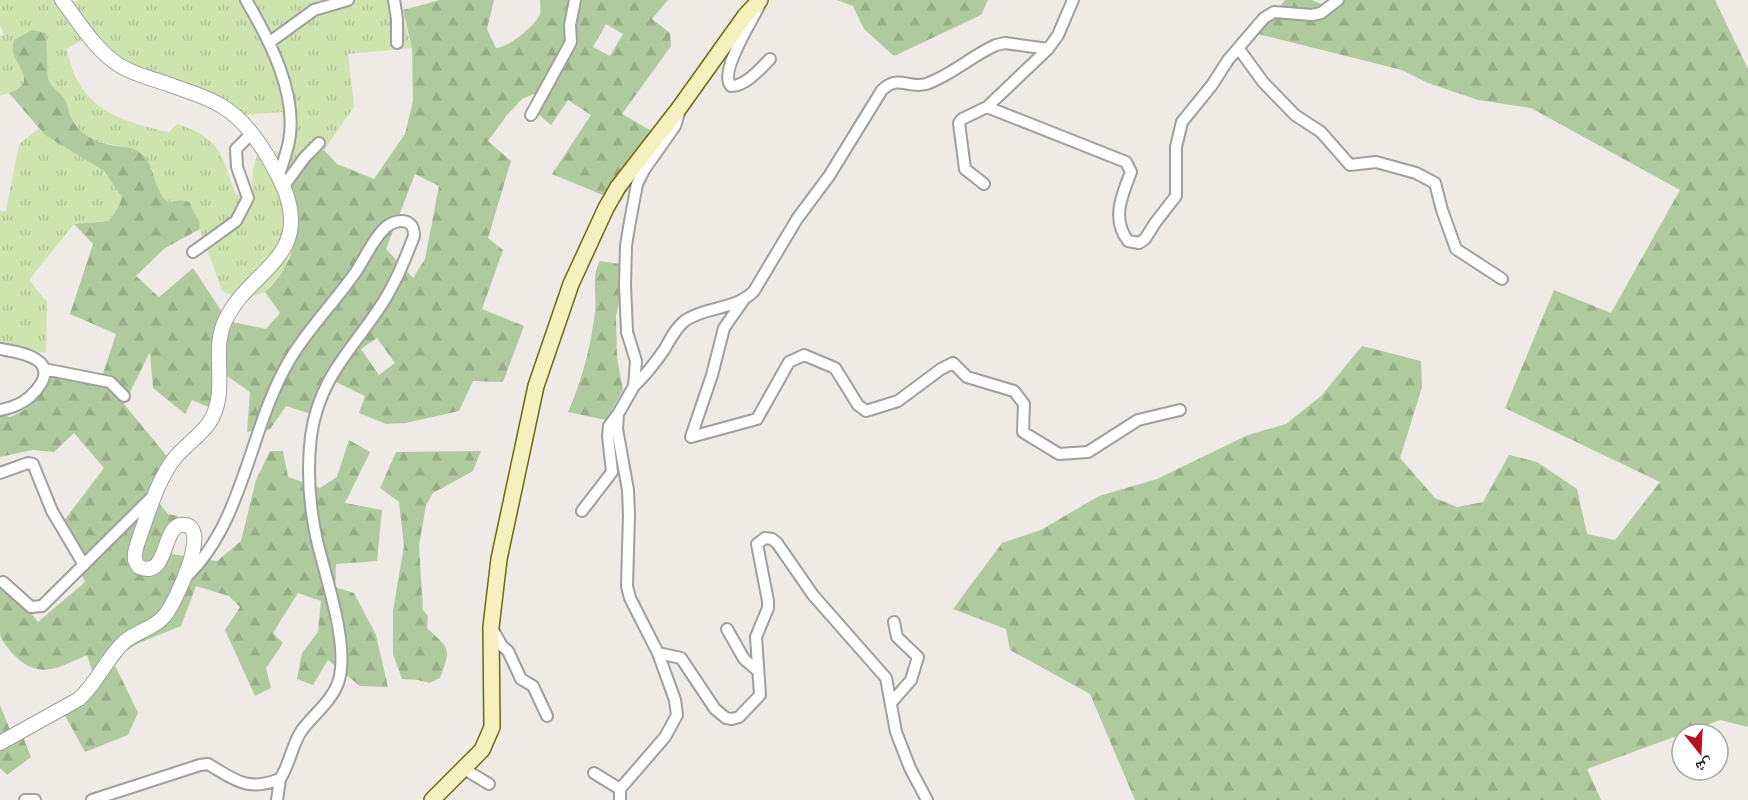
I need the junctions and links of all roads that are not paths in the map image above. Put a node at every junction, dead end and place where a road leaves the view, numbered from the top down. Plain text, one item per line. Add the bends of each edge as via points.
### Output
1 (62, 0) edge
2 (246, 0) edge
3 (348, 0) edge
4 (394, 0) edge
5 (575, 0) edge
6 (761, 0) edge
7 (1073, 0) edge
8 (1338, 0) edge
9 (270, 42) junction
10 (397, 43) dead end
11 (1047, 49) junction
12 (1239, 49) junction
13 (771, 59) dead end
14 (680, 107) junction
15 (987, 107) junction
16 (531, 115) dead end
17 (252, 133) junction
18 (319, 143) dead end
19 (280, 182) junction
20 (984, 184) dead end
21 (193, 252) dead end
22 (1502, 279) dead end
23 (745, 298) junction
24 (0, 349) edge
25 (44, 369) junction
26 (634, 386) junction
27 (124, 396) dead end
28 (0, 410) edge
29 (1180, 410) dead end
30 (618, 414) junction
31 (0, 473) edge
32 (153, 496) junction
33 (582, 511) dead end
34 (84, 565) junction
35 (184, 580) junction
36 (3, 582) dead end
37 (894, 622) dead end
38 (491, 627) junction
39 (727, 629) dead end
40 (658, 653) junction
41 (758, 671) junction
42 (891, 703) junction
43 (547, 716) dead end
44 (0, 743) edge
45 (464, 769) junction
46 (594, 773) dead end
47 (280, 779) junction
48 (489, 784) dead end
49 (620, 794) edge
50 (25, 800) edge
51 (35, 800) edge
52 (92, 800) edge
53 (277, 800) edge
54 (432, 800) edge
55 (927, 800) edge

1 - 17 street via 113,61 217,103 240,118
2 - 9 street
3 - 9 street via 314,10
4 - 10 street
5 - 16 street via 571,42
6 - 13 street via 735,52 727,83 736,86
6 - 14 main road via 745,16
7 - 11 street via 1062,28
8 - 12 street via 1312,15 1274,12 1264,18
9 - 19 street via 288,97 289,141
11 - 15 street
11 - 23 street via 996,45 941,78 919,86 898,81 887,85 754,291
12 - 15 street via 1182,122 1176,147 1176,196 1139,243 1128,241 1120,222 1120,199 1131,172 1126,162
12 - 22 street via 1294,115 1321,132 1350,165 1376,162 1416,173 1435,183 1456,249
14 - 26 street via 675,126 638,184 629,227 625,285 627,332 636,361
14 - 38 main road via 606,208 555,327 536,386 518,465 499,559
15 - 20 street via 962,119 958,128 965,169
17 - 19 street
17 - 21 street via 236,149 237,167 248,198 236,221
18 - 19 street
19 - 32 street via 291,212 290,231 276,260 234,306 223,324 215,413 172,461
23 - 26 street via 684,321
23 - 29 street via 724,328 691,437 757,419 789,362 804,355 835,368 866,411 898,401 953,363 967,376 1014,391 1024,404 1023,432 1059,454 1088,452 1138,420
24 - 25 street via 38,360
25 - 27 street via 110,381
25 - 28 street via 41,384 20,404
26 - 30 street
30 - 33 street via 609,426 612,472
30 - 40 street via 630,516 627,586 634,609
31 - 34 street via 33,464 52,511
32 - 34 street
32 - 35 street via 135,552 136,563 143,569 156,566 176,526 189,525 195,541
34 - 36 street via 36,608
35 - 44 street via 165,616 125,642 79,699
35 - 47 street via 218,535 290,360 380,233 394,222 410,224 414,236 397,278 340,361 316,411 311,436 310,500 339,636 341,668 338,683 302,730
37 - 42 street via 897,637 918,657 911,680
38 - 43 street via 521,679 533,686
38 - 45 main road via 492,727 482,750
39 - 41 street via 744,659
40 - 41 street via 681,658 707,700 726,718 739,717 757,699
40 - 49 street via 675,700 676,715 665,737
41 - 42 street via 756,637 768,602 757,544 765,538 777,543 813,595 881,670 890,689
42 - 55 street via 896,732
45 - 48 street
45 - 54 main road
46 - 49 street
47 - 52 street via 258,785 241,784 208,764
47 - 53 street
50 - 51 street

